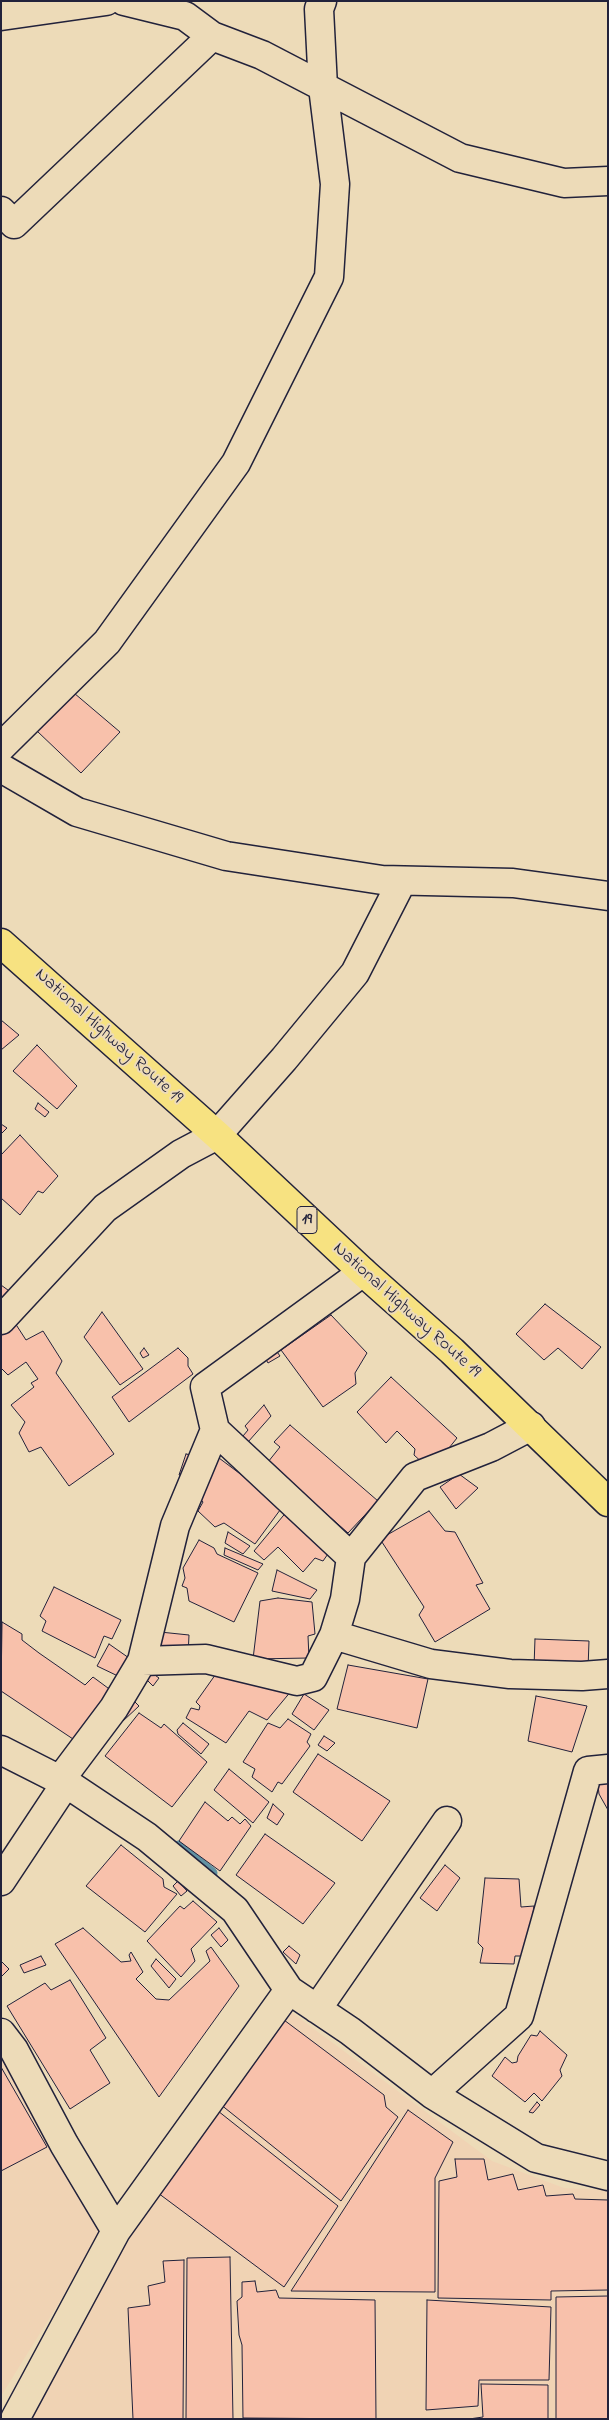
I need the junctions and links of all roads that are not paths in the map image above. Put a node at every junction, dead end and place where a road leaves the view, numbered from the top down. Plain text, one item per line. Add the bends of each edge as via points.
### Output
1 (106, 1) edge
2 (124, 1) edge
3 (318, 4) edge
4 (1, 16) edge
5 (212, 36) junction
6 (323, 87) junction
7 (608, 181) edge
8 (1, 211) edge
9 (1, 747) edge
10 (1, 768) edge
11 (402, 881) junction
12 (608, 896) edge
13 (1, 942) edge
14 (217, 1135) junction
15 (363, 1272) junction
16 (1, 1320) edge
17 (531, 1426) junction
18 (215, 1430) junction
19 (608, 1502) edge
20 (351, 1557) junction
21 (334, 1634) junction
22 (142, 1662) junction
23 (608, 1674) edge
24 (1, 1750) edge
25 (608, 1769) edge
26 (63, 1781) junction
27 (447, 1821) dead end
28 (1, 1882) edge
29 (289, 1990) junction
30 (317, 2009) junction
31 (1, 2033) edge
32 (432, 2094) junction
33 (608, 2176) edge
34 (116, 2231) junction
35 (15, 2419) edge

1 - 4 street
2 - 5 street via 185,16
3 - 6 street
5 - 6 street via 262,55
5 - 8 street via 14,224
6 - 7 street via 460,158 564,183
6 - 9 street via 335,184 329,277 236,463 107,642
10 - 11 street via 77,812 226,856
11 - 12 street via 512,882
11 - 14 street via 355,973
13 - 14 highway, National Highway Route 19 / 19
14 - 15 highway, National Highway Route 19 / 19
14 - 16 street via 182,1154 106,1208
15 - 17 highway, National Highway Route 19 / 19
15 - 18 street via 205,1387
17 - 19 highway, National Highway Route 19 / 19
17 - 20 street via 491,1447 415,1477
18 - 20 street
18 - 22 street via 175,1526
20 - 21 street via 345,1598
21 - 22 street via 313,1677 297,1681 206,1659
21 - 23 street via 440,1665 510,1674
22 - 26 street
24 - 26 street
25 - 32 street via 588,1771 519,2016
26 - 28 street
26 - 29 street via 147,1837 235,1910
27 - 30 street
29 - 30 street
29 - 34 street
30 - 32 street
31 - 34 street via 14,2050 64,2144
32 - 33 street via 536,2158
34 - 35 street

